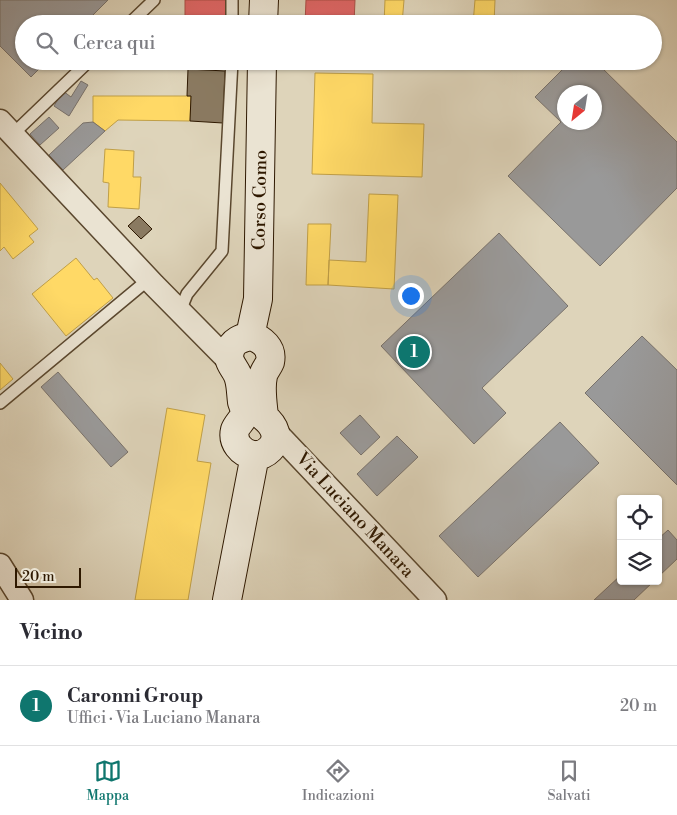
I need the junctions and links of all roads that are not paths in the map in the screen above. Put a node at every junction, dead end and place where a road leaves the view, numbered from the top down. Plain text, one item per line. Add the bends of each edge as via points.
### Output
1 (154, 0) edge
2 (232, 0) edge
3 (264, 0) edge
4 (138, 15) edge
5 (232, 15) edge
6 (263, 15) edge
7 (79, 70) edge
8 (232, 70) edge
9 (259, 70) edge
10 (6, 128) edge
11 (152, 282) junction
12 (180, 311) junction
13 (250, 336) junction
14 (229, 361) junction
15 (0, 403) edge
16 (276, 431) junction
17 (255, 456) junction
18 (0, 565) edge
19 (22, 600) edge
20 (227, 600) edge
21 (435, 600) edge

1 - 4 lane
2 - 5 lane
3 - 6 main road
7 - 10 lane
8 - 12 lane, Corso Como via 222,251 187,294
9 - 13 main road, Corso Como via 258,299
10 - 11 street
11 - 12 street
11 - 15 lane
12 - 14 street
13 - 14 main road via 234,344
13 - 16 main road via 259,338 270,353 270,362 262,377 264,417 272,422
14 - 17 main road via 239,376 245,413 235,430 235,439 239,448
16 - 17 main road via 271,448
16 - 21 street, Via Luciano Manara
17 - 20 main road
18 - 19 street

